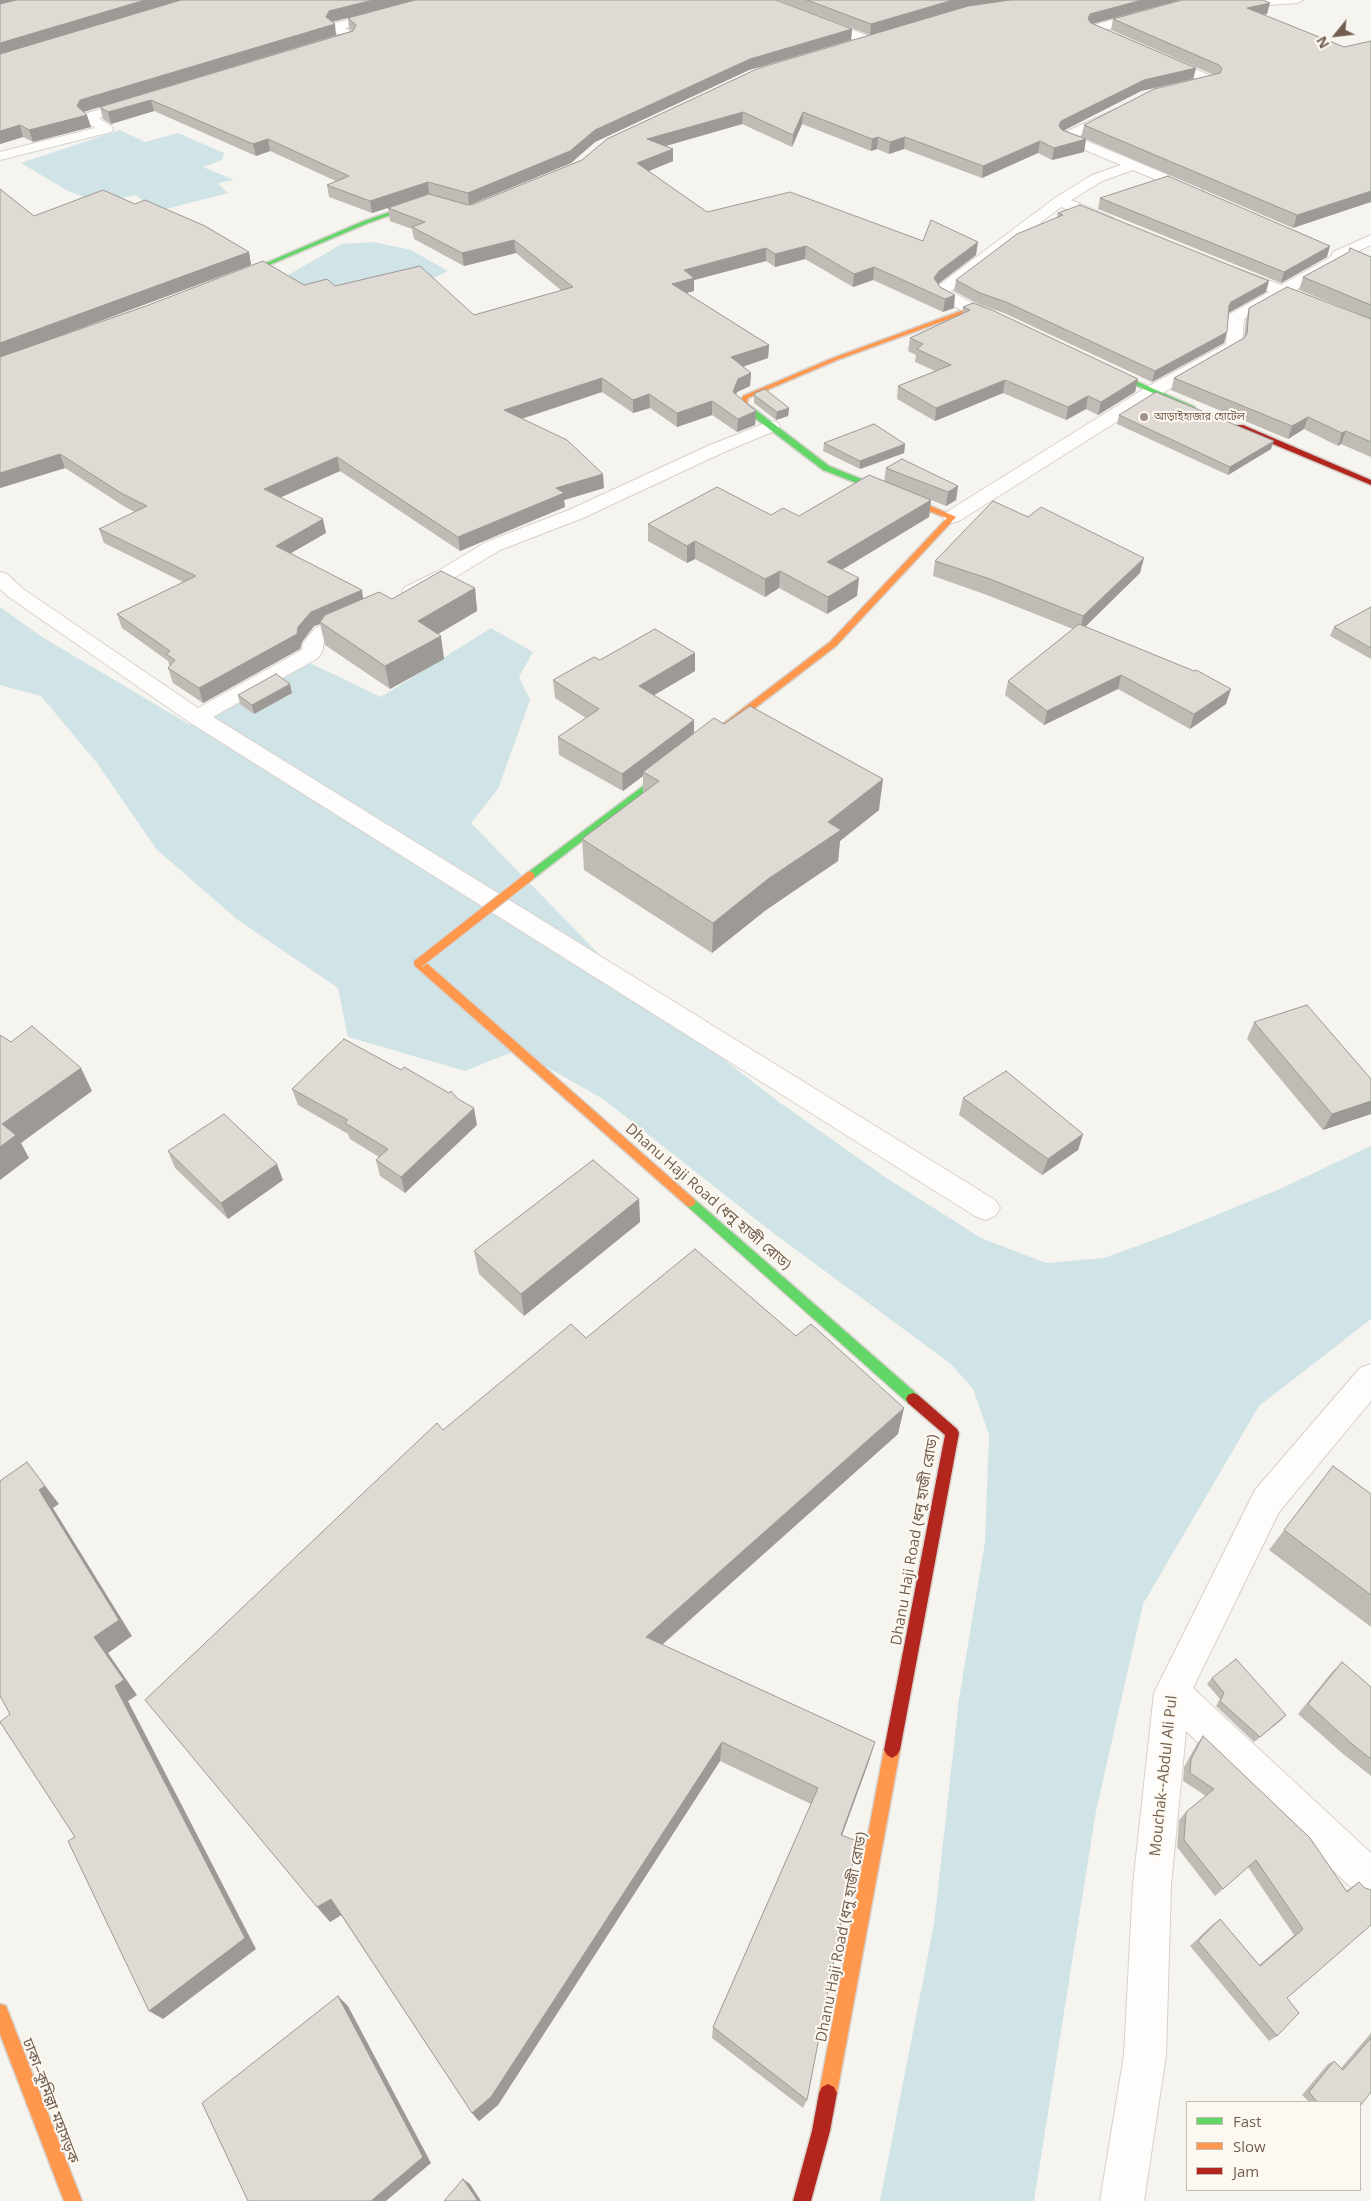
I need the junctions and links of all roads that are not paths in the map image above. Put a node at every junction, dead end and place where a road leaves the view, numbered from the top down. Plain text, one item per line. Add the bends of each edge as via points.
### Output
1 (438, 0) edge
2 (762, 0) edge
3 (1254, 0) edge
4 (1297, 0) edge
5 (1179, 2) edge
6 (1201, 5) edge
7 (875, 39) joint
8 (1130, 45) edge
9 (852, 46) edge
10 (313, 48) edge
11 (1148, 53) edge
12 (1193, 85) edge
13 (145, 100) edge
14 (1132, 104) edge
15 (0, 156) edge
16 (1134, 166) junction
17 (1210, 198) edge
18 (1060, 201) junction
19 (438, 203) edge
20 (1122, 227) edge
21 (1371, 239) edge
22 (1220, 267) edge
23 (225, 282) edge
24 (1283, 292) junction
25 (971, 309) junction
26 (1006, 322) edge
27 (1371, 327) edge
28 (1091, 363) edge
29 (1153, 391) junction
30 (1198, 410) edge
31 (1226, 422) edge
32 (771, 426) junction
33 (1371, 482) edge
34 (952, 517) junction
35 (0, 578) edge
36 (395, 599) edge
37 (371, 612) edge
38 (197, 718) junction
39 (716, 733) edge
40 (685, 757) edge
41 (985, 1208) dead end
42 (1371, 1378) edge
43 (1172, 1693) junction
44 (1371, 1879) edge
45 (0, 2012) edge
46 (73, 2201) edge
47 (802, 2201) edge
48 (1122, 2201) edge

1 - 10 street via 335,27 350,37
2 - 7 street
3 - 4 street
5 - 6 street
5 - 8 street via 1094,29
7 - 9 main road
11 - 12 street via 1212,81
13 - 15 street via 89,117 106,129
14 - 16 street via 1066,137
16 - 17 street
16 - 18 street via 1097,178
18 - 20 street
18 - 25 street via 942,292
19 - 23 main road via 430,200 366,222
21 - 24 street via 1333,253 1339,258
22 - 24 street
24 - 27 street
24 - 29 street via 1236,317 1234,346
25 - 26 main road
25 - 32 main road via 835,359 745,397 743,405
28 - 29 main road
29 - 30 main road
29 - 34 street
31 - 33 main road
32 - 34 main road via 826,468
32 - 36 street via 576,514 493,546 445,575
34 - 39 main road via 833,644
35 - 38 street via 16,593
37 - 38 street via 322,632 312,642 311,654
38 - 41 street
40 - 47 main road, Dhanu Haji Road (ধনু হাজী রোড), bridge via 418,963 952,1433 821,2131
42 - 43 street, Mouchak--Abdul Ali Pul via 1267,1501
43 - 44 street
43 - 48 street, Mouchak--Abdul Ali Pul via 1152,1886 1146,2054
45 - 46 main road, ঢাকা–কুমিল্লা মহাসড়ক

